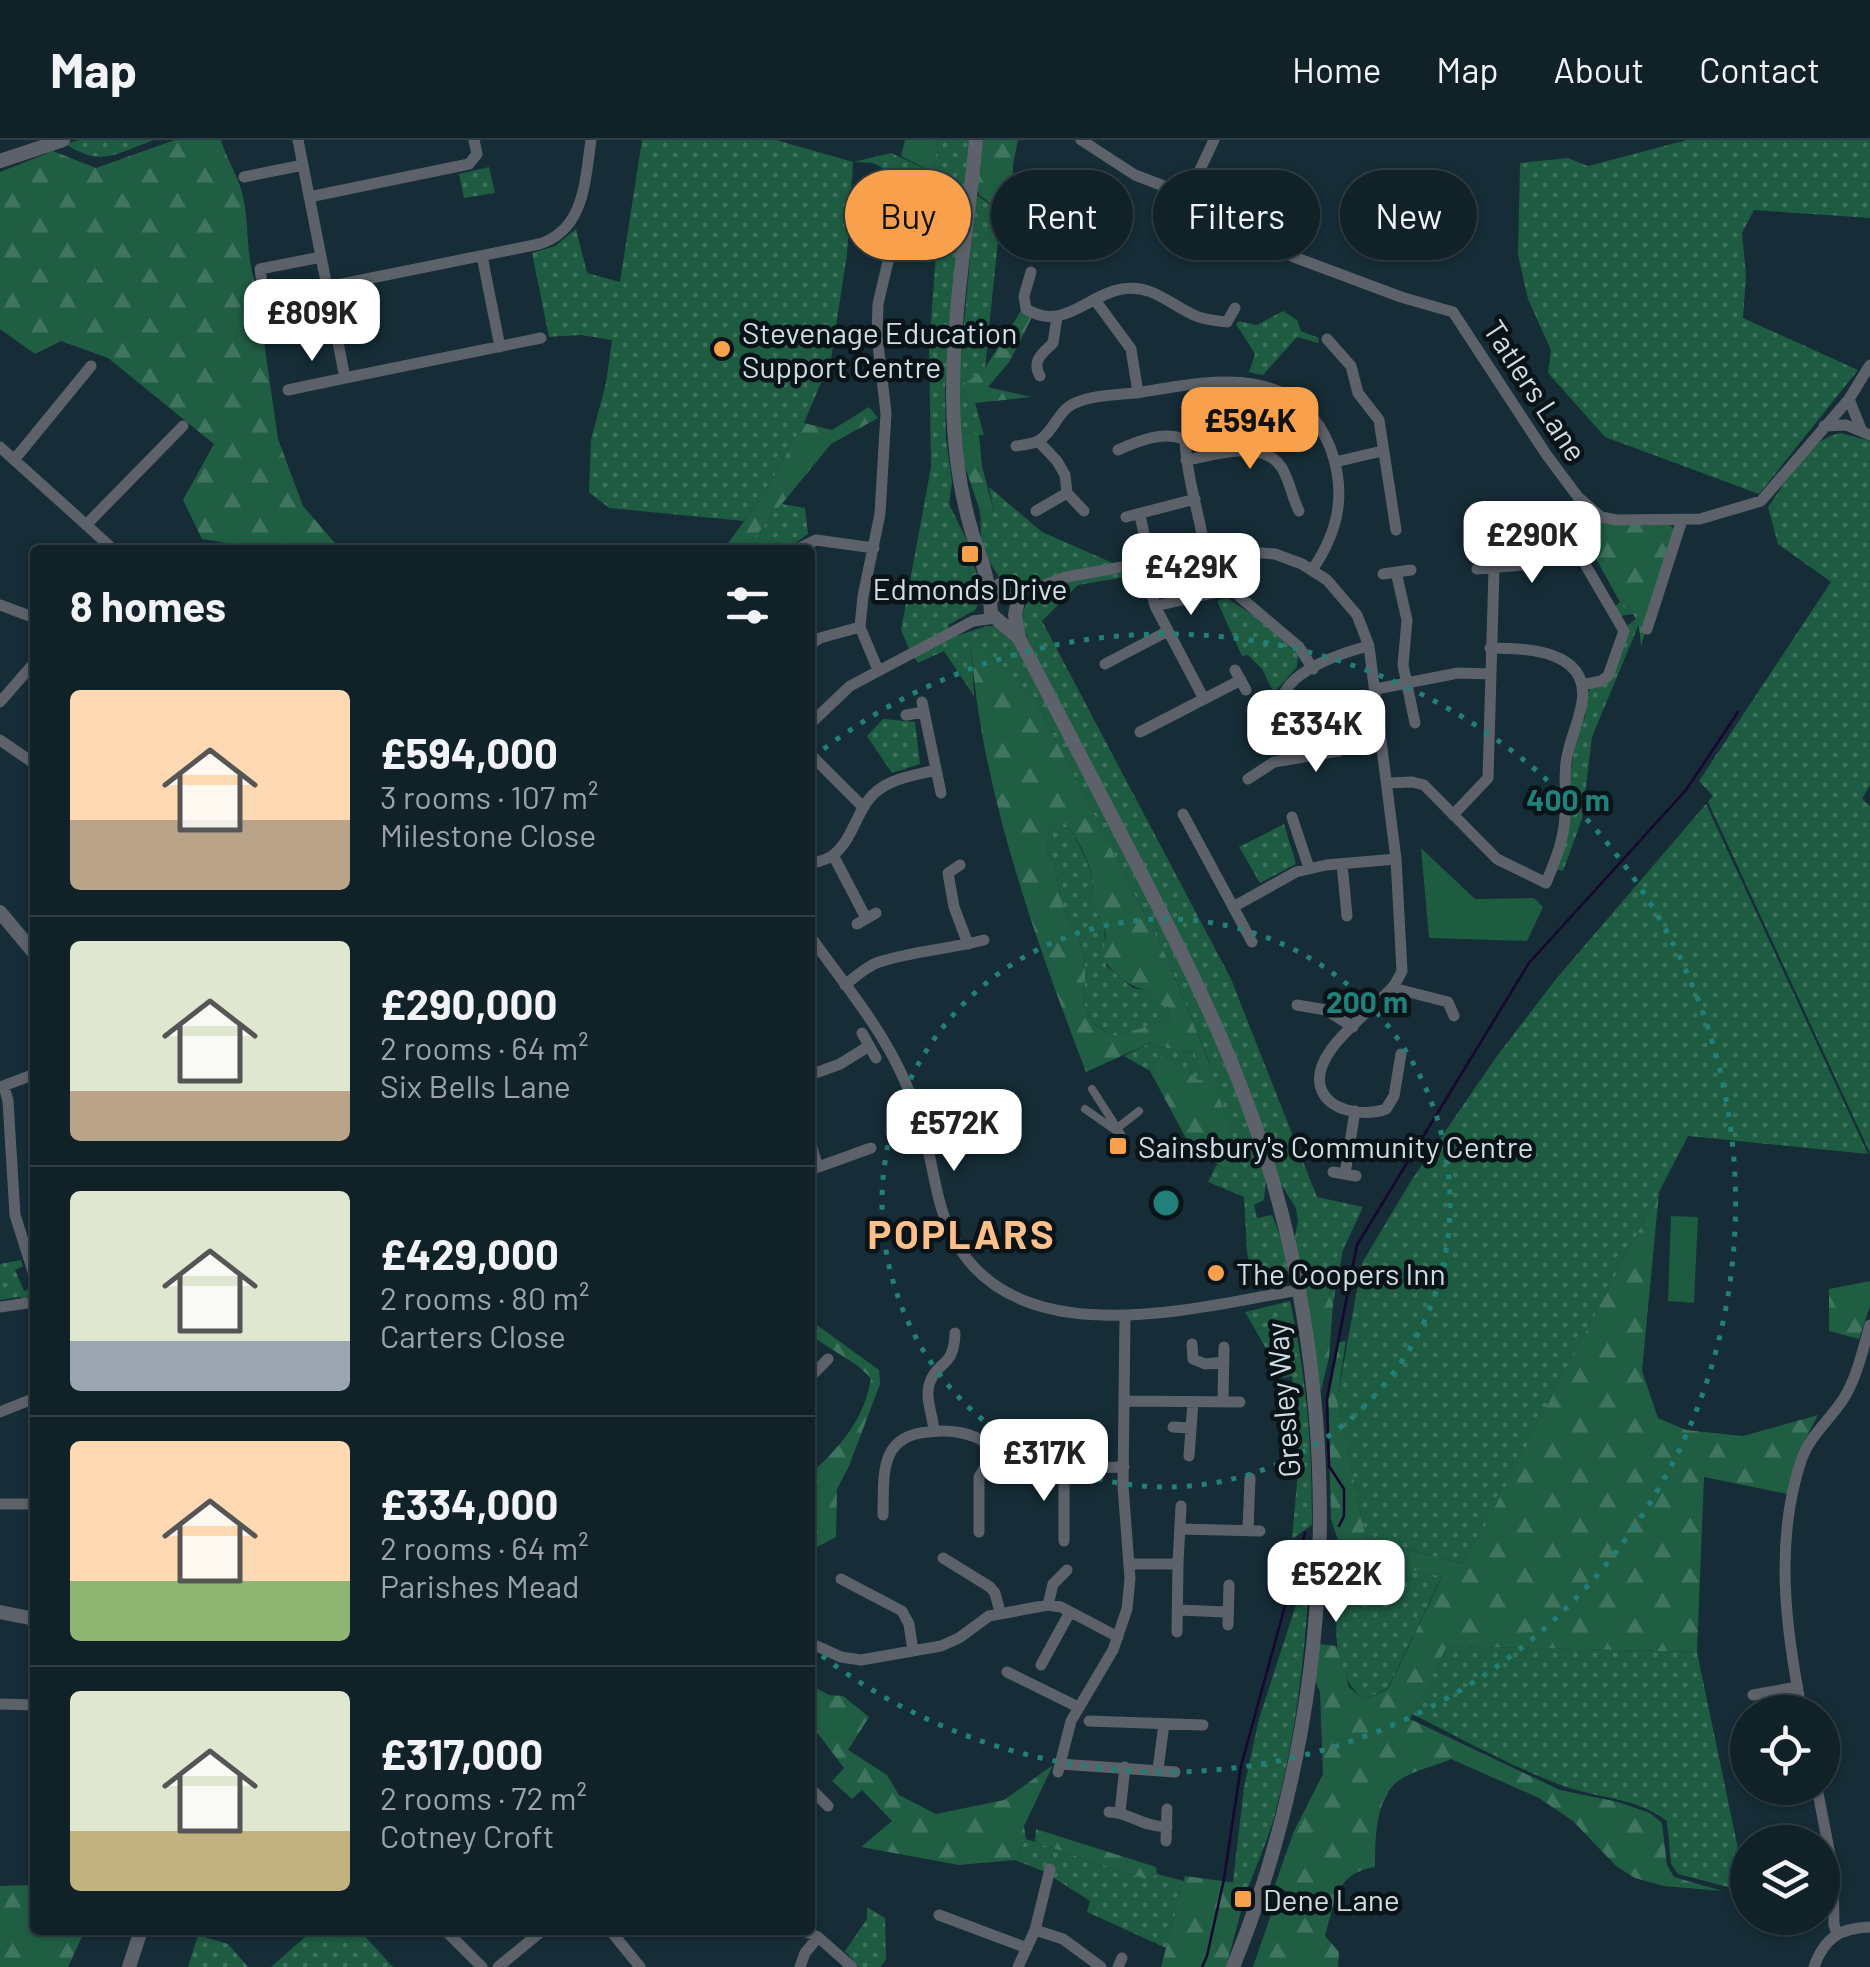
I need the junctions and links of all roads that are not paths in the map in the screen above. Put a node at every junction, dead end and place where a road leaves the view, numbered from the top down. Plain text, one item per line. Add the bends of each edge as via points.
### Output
1 (63, 140) edge
2 (298, 140) edge
3 (474, 140) edge
4 (592, 140) edge
5 (976, 140) edge
6 (1080, 140) edge
7 (1214, 140) edge
8 (0, 161) edge
9 (303, 165) junction
10 (1200, 170) edge
11 (244, 177) dead end
12 (1153, 182) edge
13 (310, 198) junction
14 (482, 256) junction
15 (321, 257) junction
16 (889, 260) edge
17 (1302, 260) edge
18 (1032, 272) dead end
19 (262, 283) dead end
20 (327, 288) junction
21 (1095, 300) junction
22 (1235, 308) dead end
23 (1057, 317) junction
24 (541, 339) dead end
25 (500, 347) junction
26 (1326, 348) dead end
27 (1870, 365) edge
28 (91, 366) dead end
29 (1040, 376) dead end
30 (345, 378) junction
31 (288, 390) dead end
32 (1138, 392) junction
33 (1849, 399) junction
34 (183, 426) dead end
35 (1824, 426) junction
36 (1866, 432) edge
37 (1038, 441) junction
38 (1016, 446) dead end
39 (0, 447) edge
40 (1118, 450) dead end
41 (1382, 451) junction
42 (14, 460) junction
43 (1186, 460) junction
44 (1335, 462) junction
45 (1067, 493) junction
46 (1406, 493) dead end
47 (1392, 495) junction
48 (1195, 499) junction
49 (1292, 505) dead end
50 (1036, 511) dead end
51 (1084, 511) dead end
52 (1140, 516) junction
53 (1126, 517) dead end
54 (1682, 520) junction
55 (86, 525) junction
56 (1396, 530) dead end
57 (1144, 534) dead end
58 (108, 545) edge
59 (802, 545) edge
60 (874, 548) junction
61 (1575, 550) dead end
62 (1206, 556) junction
63 (1144, 564) junction
64 (1586, 566) dead end
65 (1477, 569) dead end
66 (1494, 569) junction
67 (1312, 570) junction
68 (1411, 570) dead end
69 (1034, 589) junction
70 (1218, 592) dead end
71 (998, 595) junction
72 (1249, 599) dead end
73 (0, 605) edge
74 (1155, 606) junction
75 (1007, 615) junction
76 (30, 616) edge
77 (973, 621) junction
78 (860, 627) junction
79 (1648, 629) dead end
80 (1168, 631) junction
81 (815, 642) edge
82 (1369, 646) junction
83 (1490, 648) junction
84 (1111, 657) dead end
85 (30, 668) edge
86 (1313, 669) junction
87 (878, 670) junction
88 (1490, 674) junction
89 (1241, 680) dead end
90 (1407, 684) junction
91 (1582, 685) junction
92 (1376, 689) junction
93 (1204, 700) junction
94 (0, 702) edge
95 (906, 716) dead end
96 (815, 719) edge
97 (1415, 723) dead end
98 (1149, 731) dead end
99 (0, 740) edge
100 (1334, 756) dead end
101 (1288, 758) junction
102 (815, 759) edge
103 (30, 761) edge
104 (936, 770) junction
105 (1248, 778) dead end
106 (1388, 784) junction
107 (941, 793) dead end
108 (862, 806) junction
109 (1454, 815) junction
110 (1189, 817) dead end
111 (1292, 817) dead end
112 (833, 855) junction
113 (1396, 860) junction
114 (815, 862) edge
115 (1342, 864) junction
116 (960, 865) dead end
117 (1309, 868) junction
118 (934, 869) dead end
119 (948, 873) junction
120 (1233, 907) junction
121 (0, 912) edge
122 (1347, 916) dead end
123 (866, 918) dead end
124 (1250, 933) dead end
125 (984, 940) dead end
126 (815, 943) edge
127 (968, 944) junction
128 (30, 948) edge
129 (844, 985) junction
130 (1393, 988) junction
131 (1454, 1016) dead end
132 (1302, 1021) dead end
133 (1353, 1028) junction
134 (862, 1032) dead end
135 (1403, 1062) dead end
136 (815, 1073) edge
137 (30, 1076) edge
138 (2, 1086) edge
139 (1092, 1088) dead end
140 (1085, 1109) dead end
141 (1139, 1110) dead end
142 (1354, 1111) junction
143 (1117, 1128) junction
144 (1124, 1138) dead end
145 (871, 1148) dead end
146 (815, 1168) edge
147 (1345, 1174) dead end
148 (15, 1209) junction
149 (0, 1211) edge
150 (30, 1264) edge
151 (1298, 1290) junction
152 (30, 1303) edge
153 (0, 1307) edge
154 (1125, 1316) junction
155 (1870, 1326) edge
156 (956, 1334) dead end
157 (1192, 1344) dead end
158 (1224, 1347) dead end
159 (828, 1358) dead end
160 (1224, 1362) junction
161 (815, 1372) edge
162 (30, 1400) edge
163 (1126, 1401) junction
164 (1192, 1402) junction
165 (1223, 1402) junction
166 (1240, 1402) dead end
167 (0, 1412) edge
168 (1174, 1427) dead end
169 (1191, 1428) junction
170 (934, 1431) junction
171 (996, 1450) junction
172 (1079, 1451) dead end
173 (1189, 1456) dead end
174 (1064, 1467) junction
175 (1080, 1467) junction
176 (1124, 1467) junction
177 (1250, 1478) dead end
178 (0, 1504) edge
179 (30, 1504) edge
180 (1180, 1506) dead end
181 (884, 1515) dead end
182 (1180, 1528) junction
183 (980, 1532) dead end
184 (1064, 1540) dead end
185 (942, 1558) dead end
186 (1130, 1564) junction
187 (1178, 1564) junction
188 (1067, 1570) dead end
189 (841, 1579) dead end
190 (1229, 1585) dead end
191 (1048, 1605) junction
192 (1178, 1610) junction
193 (0, 1612) edge
194 (1000, 1612) junction
195 (1070, 1612) junction
196 (30, 1618) edge
197 (1178, 1632) dead end
198 (1118, 1637) junction
199 (815, 1645) edge
200 (914, 1651) junction
201 (1041, 1665) dead end
202 (1007, 1672) dead end
203 (1797, 1687) junction
204 (1758, 1695) edge
205 (1799, 1695) edge
206 (0, 1704) edge
207 (30, 1705) edge
208 (1078, 1707) junction
209 (1089, 1721) dead end
210 (1164, 1724) junction
211 (1203, 1725) dead end
212 (1125, 1767) junction
213 (1158, 1769) junction
214 (1175, 1772) dead end
215 (815, 1793) edge
216 (828, 1806) dead end
217 (1167, 1810) dead end
218 (1167, 1827) junction
219 (1166, 1841) dead end
220 (1050, 1868) dead end
221 (939, 1915) dead end
222 (1870, 1927) edge
223 (1035, 1930) junction
224 (1840, 1932) edge
225 (140, 1935) edge
226 (450, 1935) edge
227 (537, 1935) edge
228 (614, 1935) edge
229 (812, 1935) edge
230 (1835, 1935) edge
231 (818, 1938) junction
232 (1027, 1948) junction
233 (130, 1967) edge
234 (482, 1967) edge
235 (498, 1967) edge
236 (640, 1967) edge
237 (800, 1967) edge
238 (852, 1967) edge
239 (1018, 1967) edge
240 (1101, 1967) edge
241 (1233, 1967) edge
242 (1814, 1967) edge

1 - 8 street
2 - 9 street
3 - 13 street via 477,154 469,164
4 - 14 street via 579,208 565,230 548,241
5 - 71 street, Gresley Way via 952,424 962,498
6 - 12 street, Tatlers Lane
7 - 10 street
9 - 11 street
9 - 13 street
13 - 15 street
14 - 20 street
14 - 25 street
15 - 19 street via 260,269
15 - 20 street
16 - 60 street via 878,304 886,413
17 - 54 street, Tatlers Lane via 1453,312 1592,512 1617,520
18 - 23 street via 1026,308
20 - 30 street
21 - 22 street via 1140,290 1230,327
21 - 23 street
21 - 32 street via 1132,349
23 - 29 street via 1053,343 1036,363
24 - 25 street
25 - 30 street
26 - 41 street via 1350,366 1358,393 1376,415
27 - 33 street, Tatlers Lane
28 - 42 street
30 - 31 street
32 - 37 street via 1074,403
32 - 44 street via 1221,380 1269,388 1311,417
33 - 35 street, Tatlers Lane
33 - 36 street
34 - 55 street
35 - 36 street
35 - 54 street, Tatlers Lane via 1761,500
37 - 38 street
37 - 45 street via 1057,461
39 - 42 street
40 - 43 street via 1178,436 1185,440
41 - 44 street
41 - 47 street
42 - 55 street
43 - 48 street
43 - 49 street via 1256,451 1273,456 1285,473
44 - 67 street via 1337,517
45 - 50 street
45 - 51 street
46 - 47 street
47 - 56 street
48 - 52 street
48 - 62 street
52 - 53 street
52 - 57 street
54 - 79 street
55 - 58 street
59 - 60 street via 815,534
60 - 78 street
61 - 66 street
62 - 63 street
62 - 67 street via 1275,554
63 - 69 street
63 - 74 street
64 - 91 street via 1624,632 1608,676
65 - 66 street
66 - 83 street
67 - 82 street via 1350,606
68 - 90 street via 1389,573 1408,626 1402,655
69 - 71 street
69 - 75 street
70 - 74 street
71 - 75 street, Gresley Way
71 - 75 street, Gresley Way
71 - 77 street
72 - 86 street
73 - 76 street
74 - 80 street
75 - 77 street
75 - 151 street, Gresley Way via 1214,1019 1262,1146
77 - 87 street
78 - 81 street
78 - 87 street
80 - 84 street
80 - 93 street
82 - 86 street
82 - 92 street
83 - 88 street
83 - 91 street via 1550,654 1570,666
85 - 94 street
86 - 101 street via 1293,681 1281,701
87 - 96 street
88 - 90 street
88 - 109 street via 1488,778
89 - 93 street
90 - 92 street
90 - 97 street
91 - 109 street via 1566,765 1563,836 1546,883 1497,859
92 - 106 street
93 - 98 street
95 - 104 street via 923,707
99 - 103 street
100 - 101 street
101 - 105 street via 1259,766
102 - 108 street
104 - 107 street
104 - 108 street via 886,785
106 - 109 street via 1424,785
106 - 113 street
108 - 112 street
110 - 120 street
111 - 117 street via 1302,830
112 - 114 street
112 - 123 street
113 - 115 street
113 - 130 street via 1402,972
115 - 117 street
115 - 122 street
116 - 119 street
117 - 120 street
118 - 119 street
119 - 127 street
120 - 124 street
121 - 128 street
125 - 127 street
126 - 129 street
127 - 129 street via 877,962
129 - 154 street via 900,1072 944,1217 967,1259 1033,1304
130 - 131 street via 1451,1000
130 - 133 street
132 - 133 street via 1302,1006 1332,1012
133 - 142 street via 1332,1048 1319,1077 1326,1099
134 - 136 street via 873,1052
135 - 142 street via 1390,1106 1376,1113
137 - 138 street
138 - 148 street
139 - 143 street
140 - 143 street
141 - 143 street
142 - 147 street
143 - 144 street
145 - 146 street
148 - 149 street
148 - 150 street
151 - 154 street
151 - 241 street, Gresley Way via 1318,1453 1314,1622 1280,1823
152 - 153 street
154 - 163 street
155 - 203 street via 1844,1397 1801,1460 1785,1570
156 - 170 street via 950,1360 929,1386
157 - 160 street via 1198,1363
158 - 160 street
159 - 161 street
160 - 165 street
162 - 167 street
163 - 164 street
163 - 176 street
164 - 165 street
164 - 169 street
165 - 166 street
168 - 169 street
169 - 173 street
170 - 171 street via 968,1434
170 - 181 street via 895,1446 879,1499
171 - 174 street via 1034,1466
171 - 183 street via 974,1476
172 - 175 street
174 - 175 street
174 - 184 street
175 - 176 street
176 - 186 street
177 - 182 street via 1254,1531
178 - 179 street
180 - 182 street
182 - 187 street
185 - 194 street via 990,1587
186 - 187 street
186 - 198 street
187 - 192 street
188 - 191 street via 1053,1584
189 - 200 street via 902,1612
190 - 192 street via 1228,1618
191 - 194 street
191 - 195 street
192 - 197 street
193 - 196 street
194 - 200 street via 948,1644
195 - 198 street
195 - 201 street
198 - 208 street
199 - 200 street via 851,1660
202 - 208 street
203 - 204 street
203 - 205 street
206 - 207 street
208 - 212 street via 1059,1768
209 - 210 street via 1104,1716
210 - 211 street
210 - 213 street
212 - 213 street
212 - 218 street via 1115,1812
213 - 214 street
215 - 216 street
217 - 218 street
218 - 219 street
220 - 223 street
221 - 232 street
222 - 224 street
223 - 232 street
223 - 240 street via 1063,1939
225 - 233 street
226 - 234 street
227 - 235 street
228 - 236 street
229 - 231 street
230 - 242 street
231 - 237 street
231 - 238 street
232 - 239 street

